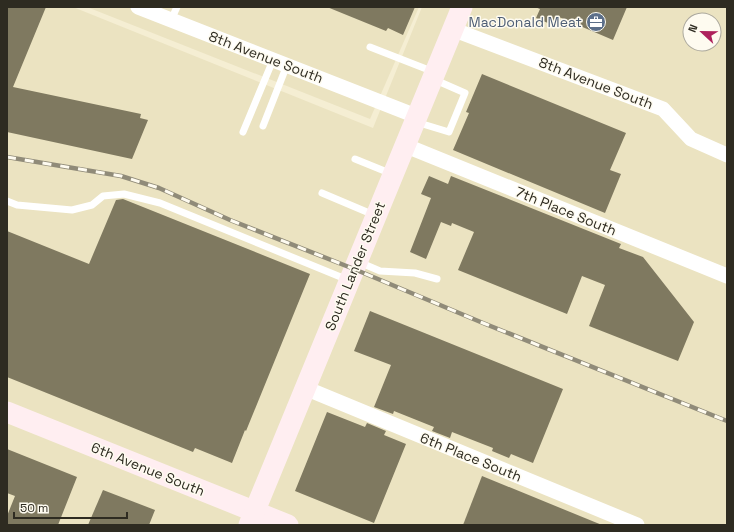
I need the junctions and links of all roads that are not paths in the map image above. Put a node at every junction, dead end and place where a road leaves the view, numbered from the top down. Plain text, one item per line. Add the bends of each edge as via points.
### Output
1 (138, 7) edge
2 (462, 7) edge
3 (174, 14) edge
4 (452, 29) junction
5 (370, 47) dead end
6 (280, 62) junction
7 (433, 75) junction
8 (415, 118) junction
9 (263, 126) dead end
10 (243, 132) dead end
11 (404, 145) junction
12 (727, 155) edge
13 (354, 159) dead end
14 (392, 174) junction
15 (322, 193) dead end
16 (7, 201) edge
17 (376, 216) junction
18 (357, 262) junction
19 (727, 276) edge
20 (438, 279) dead end
21 (349, 281) junction
22 (305, 388) junction
23 (7, 412) edge
24 (252, 518) edge
25 (288, 525) edge
26 (637, 525) edge

1 - 3 street, 8th Avenue South
2 - 4 main road, South Lander Street
3 - 6 street, 8th Avenue South
4 - 7 main road, South Lander Street
4 - 12 street, 8th Avenue South via 663,109 691,139
5 - 7 lane
6 - 8 street, 8th Avenue South
6 - 9 lane
6 - 10 lane
7 - 8 main road, South Lander Street
7 - 8 lane via 465,92 455,119 449,132
8 - 11 main road, South Lander Street
11 - 14 main road, South Lander Street
11 - 19 street, 7th Place South
13 - 14 lane
14 - 17 main road, South Lander Street
15 - 17 lane
16 - 21 lane via 17,205 72,210 92,205 103,196 124,194 160,203
17 - 18 main road, South Lander Street
18 - 20 lane via 380,271 415,273
18 - 21 main road, South Lander Street
21 - 22 main road, South Lander Street
22 - 24 main road, South Lander Street
22 - 26 street, 6th Place South
23 - 24 main road, 6th Avenue South
24 - 25 main road, 6th Avenue South

